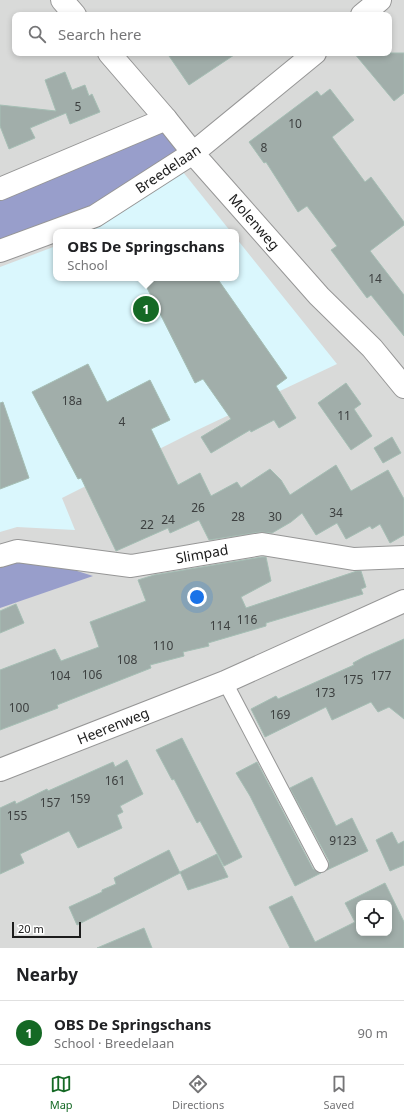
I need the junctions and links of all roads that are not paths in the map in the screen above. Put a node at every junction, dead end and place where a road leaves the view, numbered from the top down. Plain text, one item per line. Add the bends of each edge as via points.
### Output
1 (62, 0) edge
2 (380, 0) edge
3 (72, 12) edge
4 (366, 12) edge
5 (112, 56) edge
6 (311, 56) edge
7 (166, 119) junction
8 (193, 153) junction
9 (0, 189) edge
10 (60, 229) edge
11 (53, 231) edge
12 (0, 251) edge
13 (404, 387) edge
14 (0, 556) edge
15 (404, 557) edge
16 (404, 601) edge
17 (226, 682) junction
18 (0, 770) edge
19 (321, 865) dead end

1 - 3 street
2 - 4 street
5 - 7 street, Molenweg
6 - 8 street, Breedelaan
7 - 8 street, Molenweg
7 - 9 street
8 - 10 street, Breedelaan via 95,216
8 - 13 street, Molenweg via 319,296 372,348
11 - 12 street, Breedelaan
14 - 15 street, Slimpad via 17,551 131,566 262,544 354,559
16 - 17 street, Heerenweg
17 - 18 street, Heerenweg
17 - 19 lane

